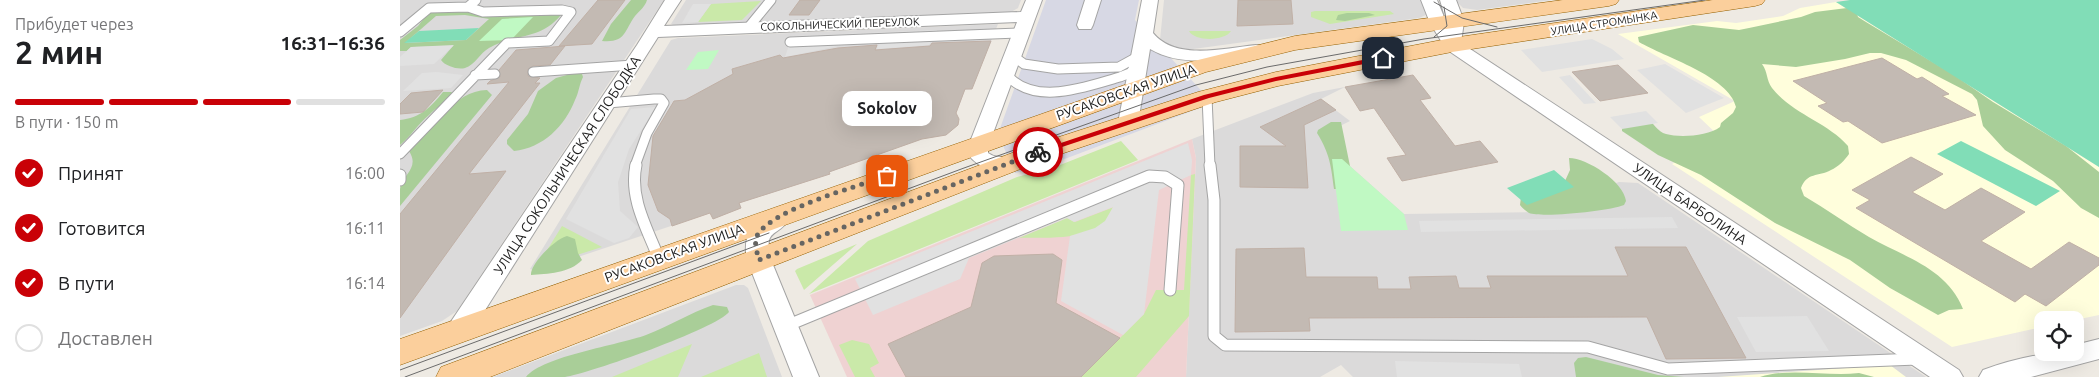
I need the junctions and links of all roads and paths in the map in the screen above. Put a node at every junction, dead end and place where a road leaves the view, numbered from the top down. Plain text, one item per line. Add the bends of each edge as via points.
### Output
1 (476, 0) edge
2 (673, 0) edge
3 (771, 0) edge
4 (1034, 0) edge
5 (1092, 0) edge
6 (1150, 0) edge
7 (1429, 0) edge
8 (1448, 0) edge
9 (1609, 0) edge
10 (1755, 0) edge
11 (468, 7) junction
12 (1028, 17) junction
13 (1447, 22) junction
14 (1085, 25) dead end
15 (748, 28) junction
16 (400, 32) edge
17 (652, 32) junction
18 (1144, 33) junction
19 (790, 42) dead end
20 (1018, 42) junction
21 (1452, 45) junction
22 (1260, 50) junction
23 (633, 65) junction
24 (1137, 69) junction
25 (533, 72) dead end
26 (495, 74) dead end
27 (1006, 74) junction
28 (475, 76) junction
29 (1207, 97) junction
30 (608, 103) junction
31 (1128, 123) junction
32 (978, 144) junction
33 (400, 154) edge
34 (1012, 162) junction
35 (400, 175) edge
36 (400, 180) edge
37 (790, 211) junction
38 (659, 259) junction
39 (759, 260) junction
40 (1170, 290) dead end
41 (786, 326) junction
42 (459, 330) junction
43 (2099, 349) edge
44 (400, 352) edge
45 (1923, 359) junction
46 (453, 377) edge
47 (806, 377) edge
48 (1950, 377) edge
49 (1992, 377) edge

1 - 11 lane
2 - 17 street, УЛИЦА СОКОЛЬНИЧЕСКАЯ СЛОБОДКА
3 - 15 lane
4 - 12 street
5 - 14 street
6 - 18 street
7 - 13 street
8 - 13 street
9 - 13 main road, УЛИЦА СТРОМЫНКА
10 - 21 main road, УЛИЦА СТРОМЫНКА
11 - 16 lane via 429,8
11 - 28 lane via 483,12 570,12 549,41 507,43
12 - 15 street, СОКОЛЬНИЧЕСКИЙ ПЕРЕУЛОК
12 - 20 street
13 - 21 street, УЛИЦА БАРБОЛИНА
13 - 22 main road, РУСАКОВСКАЯ УЛИЦА
15 - 17 street, СОКОЛЬНИЧЕСКИЙ ПЕРЕУЛОК
17 - 23 street, УЛИЦА СОКОЛЬНИЧЕСКАЯ СЛОБОДКА
18 - 22 street via 1154,45 1181,54
18 - 24 street
19 - 20 lane
20 - 24 lane via 1018,60 1040,68 1113,68 1133,61
20 - 27 street
21 - 29 main road, РУСАКОВСКАЯ УЛИЦА via 1276,79
21 - 45 street, УЛИЦА БАРБОЛИНА
22 - 24 main road, РУСАКОВСКАЯ УЛИЦА via 1198,66
23 - 25 lane
23 - 30 street, УЛИЦА СОКОЛЬНИЧЕСКАЯ СЛОБОДКА
24 - 27 lane via 1124,76 1053,92 1027,90 1017,86
24 - 31 street
24 - 32 main road, РУСАКОВСКАЯ УЛИЦА
26 - 28 lane
27 - 32 street
28 - 33 lane
29 - 31 main road, РУСАКОВСКАЯ УЛИЦА
29 - 45 lane via 1214,200 1214,336 1225,345 1588,348 1668,369
30 - 38 lane via 654,99 664,103 647,130 634,190
30 - 42 street, УЛИЦА СОКОЛЬНИЧЕСКАЯ СЛОБОДКА
31 - 34 main road, РУСАКОВСКАЯ УЛИЦА
32 - 34 street via 978,154 984,161 996,164
32 - 37 main road, РУСАКОВСКАЯ УЛИЦА
34 - 39 main road, РУСАКОВСКАЯ УЛИЦА
35 - 36 lane
37 - 38 main road, РУСАКОВСКАЯ УЛИЦА
37 - 39 street via 758,234
38 - 42 main road, РУСАКОВСКАЯ УЛИЦА
39 - 41 street
39 - 46 main road, РУСАКОВСКАЯ УЛИЦА
40 - 41 lane via 1178,185 1173,179 1149,176
41 - 47 street
42 - 44 main road, РУСАКОВСКАЯ УЛИЦА
43 - 49 street
45 - 48 street, УЛИЦА БАРБОЛИНА

